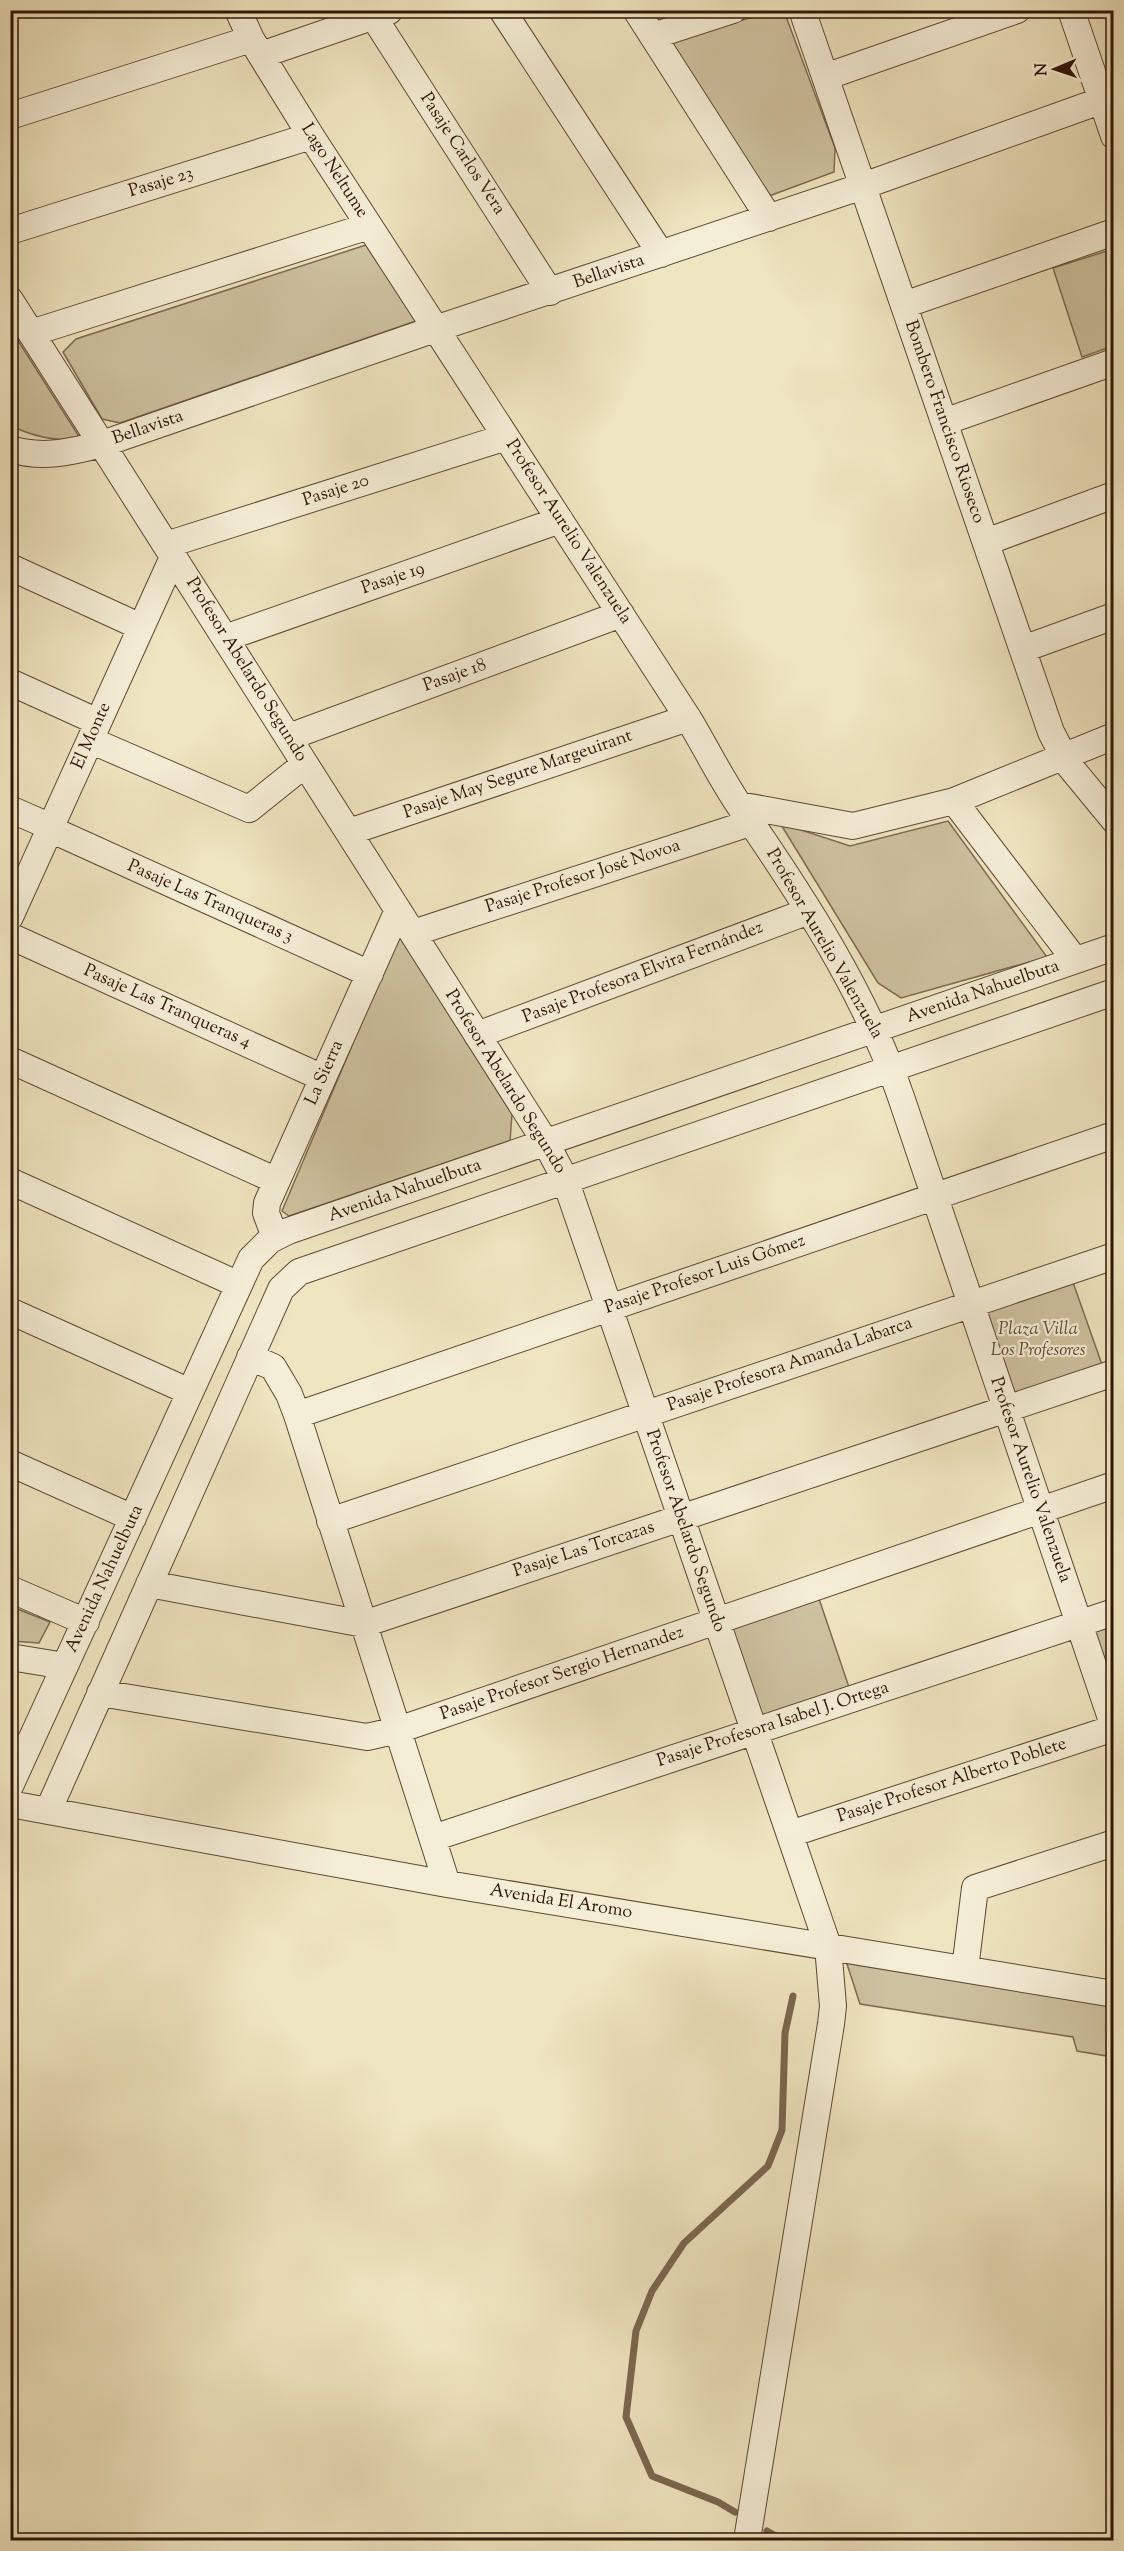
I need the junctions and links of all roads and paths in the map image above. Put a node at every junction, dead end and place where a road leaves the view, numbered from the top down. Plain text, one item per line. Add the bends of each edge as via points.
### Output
1 (238, 10) edge
2 (502, 10) edge
3 (636, 10) edge
4 (733, 10) edge
5 (802, 10) edge
6 (1017, 10) edge
7 (1071, 10) edge
8 (381, 13) edge
9 (652, 36) junction
10 (256, 47) junction
11 (825, 76) junction
12 (1108, 99) edge
13 (10, 116) edge
14 (311, 136) junction
15 (1113, 136) edge
16 (863, 186) junction
17 (769, 218) junction
18 (369, 226) junction
19 (10, 231) edge
20 (1113, 232) edge
21 (661, 254) junction
22 (550, 292) junction
23 (10, 300) edge
24 (904, 305) junction
25 (435, 328) junction
26 (31, 333) junction
27 (1113, 362) edge
28 (944, 422) junction
29 (506, 437) junction
30 (102, 444) junction
31 (10, 449) edge
32 (1113, 495) edge
33 (560, 520) junction
34 (986, 542) junction
35 (170, 550) junction
36 (10, 567) edge
37 (621, 614) junction
38 (1113, 616) edge
39 (141, 627) junction
40 (225, 638) junction
41 (1023, 649) junction
42 (10, 682) edge
43 (688, 718) junction
44 (94, 731) junction
45 (1113, 736) edge
46 (288, 737) junction
47 (1062, 755) junction
48 (305, 764) junction
49 (954, 801) junction
50 (10, 809) edge
51 (746, 813) junction
52 (1113, 819) edge
53 (51, 828) junction
54 (349, 832) junction
55 (398, 910) junction
56 (809, 911) junction
57 (10, 917) edge
58 (413, 933) junction
59 (10, 936) edge
60 (1113, 947) edge
61 (1075, 960) junction
62 (370, 974) junction
63 (1113, 992) edge
64 (875, 1029) junction
65 (477, 1035) junction
66 (10, 1060) edge
67 (891, 1068) junction
68 (323, 1078) junction
69 (1113, 1135) edge
70 (546, 1143) junction
71 (565, 1179) junction
72 (10, 1181) edge
73 (277, 1181) junction
74 (934, 1197) junction
75 (275, 1237) junction
76 (1113, 1256) edge
77 (239, 1285) junction
78 (971, 1304) junction
79 (608, 1308) junction
80 (10, 1311) edge
81 (250, 1357) junction
82 (1113, 1373) edge
83 (190, 1392) junction
84 (1006, 1409) junction
85 (646, 1414) junction
86 (297, 1415) junction
87 (10, 1463) edge
88 (1113, 1485) edge
89 (1040, 1510) junction
90 (133, 1518) junction
91 (680, 1518) junction
92 (330, 1521) junction
93 (149, 1584) junction
94 (10, 1589) edge
95 (1113, 1612) edge
96 (716, 1621) junction
97 (86, 1622) junction
98 (364, 1624) junction
99 (1079, 1624) junction
100 (10, 1657) edge
101 (65, 1666) junction
102 (100, 1693) junction
103 (1113, 1728) edge
104 (398, 1730) junction
105 (754, 1731) junction
106 (10, 1786) edge
107 (10, 1804) edge
108 (48, 1811) junction
109 (789, 1834) junction
110 (433, 1838) junction
111 (1113, 1843) edge
112 (447, 1884) junction
113 (828, 1946) junction
114 (965, 1969) junction
115 (1113, 1994) edge
116 (747, 2541) edge

1 - 10 street, Lago Neltume
2 - 21 street
3 - 9 street
4 - 9 street
5 - 11 street, Bombero Francisco Rioseco
6 - 11 street
7 - 12 street
8 - 10 street
8 - 22 street, Pasaje Carlos Vera
9 - 17 street
10 - 13 street
10 - 14 street, Lago Neltume
11 - 16 street, Bombero Francisco Rioseco
12 - 15 street
12 - 16 street, Bellavista
14 - 18 street, Lago Neltume
14 - 19 street, Pasaje 23
16 - 17 street, Bellavista
16 - 24 street, Bombero Francisco Rioseco
17 - 21 street, Bellavista
18 - 25 street, Lago Neltume
18 - 26 street
20 - 24 street
21 - 22 street, Bellavista
22 - 25 street, Bellavista
23 - 26 street, Profesor Abelardo Segundo
24 - 28 street, Bombero Francisco Rioseco
25 - 29 street, Profesor Aurelio Valenzuela
25 - 30 street, Bellavista
26 - 30 street, Profesor Abelardo Segundo
27 - 28 street
28 - 34 street, Bombero Francisco Rioseco
29 - 33 street, Profesor Aurelio Valenzuela
29 - 35 street, Pasaje 20
30 - 31 street, Bellavista via 58,455
30 - 35 street, Profesor Abelardo Segundo
32 - 34 street
33 - 37 street, Profesor Aurelio Valenzuela
33 - 40 street, Pasaje 19
34 - 41 street, Bombero Francisco Rioseco
35 - 39 street, El Monte
35 - 40 street, Profesor Abelardo Segundo
36 - 39 street
37 - 43 street, Profesor Aurelio Valenzuela
37 - 46 street, Pasaje 18
38 - 41 street
39 - 44 street, El Monte
40 - 46 street, Profesor Abelardo Segundo
41 - 47 street, Bombero Francisco Rioseco
42 - 44 street
43 - 51 street, Profesor Aurelio Valenzuela
43 - 54 street, Pasaje May Segure Margeuirant
44 - 48 street via 249,809
44 - 53 street, El Monte
45 - 47 street, Pasaje Profesor José Novoa
46 - 48 street, Profesor Abelardo Segundo
47 - 49 street, Pasaje Profesor José Novoa
47 - 52 street, Bombero Francisco Rioseco
48 - 54 street, Profesor Abelardo Segundo
49 - 51 street, Pasaje Profesor José Novoa via 853,826
49 - 61 street
50 - 53 street, Pasaje Las Tranqueras 3
51 - 56 street, Profesor Aurelio Valenzuela
51 - 58 street, Pasaje Profesor José Novoa
53 - 57 street, El Monte
53 - 62 street, Pasaje Las Tranqueras 3
54 - 55 street, Profesor Abelardo Segundo
55 - 58 street, Profesor Abelardo Segundo
55 - 62 street, La Sierra
56 - 64 street, Profesor Aurelio Valenzuela
56 - 65 street, Pasaje Profesora Elvira Fernández
58 - 65 street, Profesor Abelardo Segundo
59 - 68 street, Pasaje Las Tranqueras 4
60 - 61 street, Avenida Nahuelbuta
61 - 64 street, Avenida Nahuelbuta
62 - 68 street, La Sierra
63 - 67 street
64 - 67 street, Profesor Aurelio Valenzuela
64 - 70 street, Avenida Nahuelbuta
65 - 70 street, Profesor Abelardo Segundo
66 - 73 street
67 - 71 street
67 - 74 street, Profesor Aurelio Valenzuela
68 - 73 street, La Sierra
69 - 74 street, Pasaje Profesor Luis Gómez
70 - 71 street, Profesor Abelardo Segundo
70 - 75 street, Avenida Nahuelbuta
71 - 79 street, Profesor Abelardo Segundo
71 - 81 street via 299,1272 281,1289
72 - 77 street
73 - 75 street, La Sierra via 266,1214
74 - 78 street, Profesor Aurelio Valenzuela
74 - 79 street, Pasaje Profesor Luis Gómez
75 - 77 street, Avenida Nahuelbuta via 251,1259
76 - 78 street, Pasaje Profesora Amanda Labarca
77 - 83 street, Avenida Nahuelbuta
78 - 84 street, Profesor Aurelio Valenzuela
78 - 85 street, Pasaje Profesora Amanda Labarca
79 - 85 street, Profesor Abelardo Segundo
79 - 86 street, Pasaje Profesor Luis Gómez
80 - 83 street
81 - 86 street via 273,1367
81 - 93 street
82 - 84 street, Pasaje Las Torcazas
83 - 90 street, Avenida Nahuelbuta
84 - 89 street, Profesor Aurelio Valenzuela
84 - 91 street, Pasaje Las Torcazas
85 - 91 street, Profesor Abelardo Segundo
85 - 92 street, Pasaje Profesora Amanda Labarca
86 - 92 street
87 - 90 street
88 - 89 street, Pasaje Profesor Sergio Hernandez
89 - 96 street, Pasaje Profesor Sergio Hernandez
89 - 99 street, Profesor Aurelio Valenzuela
90 - 97 street, Avenida Nahuelbuta
91 - 96 street, Profesor Abelardo Segundo
91 - 98 street, Pasaje Las Torcazas
92 - 98 street
93 - 98 street, Pasaje Las Torcazas
93 - 102 street
94 - 97 street
95 - 99 street, Pasaje Profesora Isabel J. Ortega
96 - 104 street, Pasaje Profesor Sergio Hernandez
96 - 105 street, Profesor Abelardo Segundo
97 - 101 street, Avenida Nahuelbuta
98 - 104 street
99 - 103 street, Profesor Aurelio Valenzuela
99 - 105 street, Pasaje Profesora Isabel J. Ortega
100 - 101 street
101 - 106 street, Avenida Nahuelbuta
102 - 104 street, Pasaje Profesor Sergio Hernandez via 367,1737
102 - 108 street
103 - 109 street, Pasaje Profesor Alberto Poblete
104 - 110 street
105 - 109 street, Profesor Abelardo Segundo
105 - 110 street, Pasaje Profesora Isabel J. Ortega
107 - 108 street, Avenida El Aromo
108 - 112 street, Avenida El Aromo
109 - 113 street, Profesor Abelardo Segundo
110 - 112 street
111 - 114 street via 975,1888
112 - 113 street, Avenida El Aromo
113 - 114 street, Avenida El Aromo
113 - 116 street, Profesor Abelardo Segundo via 832,2015
114 - 115 street, Avenida El Aromo

